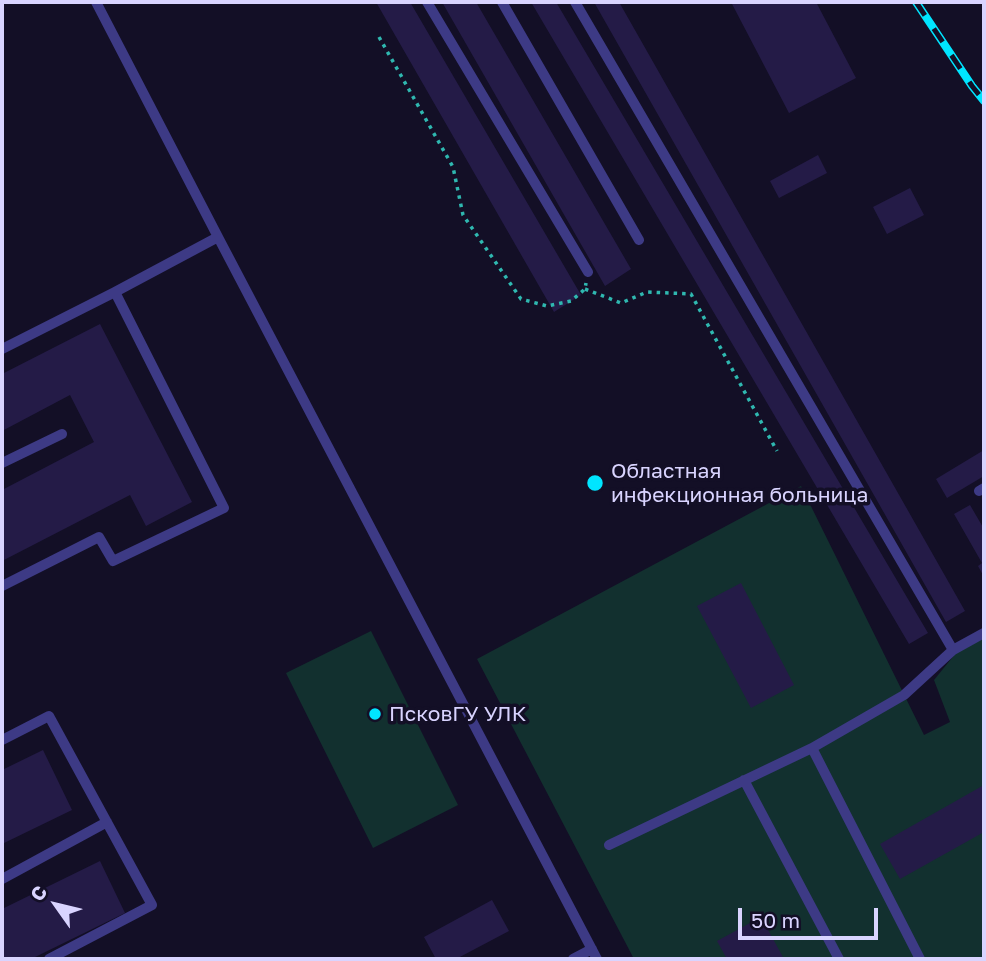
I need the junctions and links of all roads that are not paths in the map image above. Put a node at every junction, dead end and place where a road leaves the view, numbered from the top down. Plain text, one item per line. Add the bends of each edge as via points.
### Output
1 (96, 2) edge
2 (427, 2) edge
3 (502, 2) edge
4 (575, 2) edge
5 (218, 237) junction
6 (639, 240) dead end
7 (588, 272) road end
8 (116, 292) junction
9 (2, 349) edge
10 (62, 434) dead end
11 (2, 463) edge
12 (2, 586) edge
13 (984, 633) edge
14 (953, 650) junction
15 (2, 740) edge
16 (812, 748) junction
17 (744, 780) junction
18 (107, 822) junction
19 (609, 845) dead end
20 (2, 879) edge
21 (592, 949) junction
22 (49, 959) edge
23 (573, 959) edge
24 (597, 959) edge
25 (839, 959) edge
26 (920, 959) edge

1 - 5 lane
2 - 7 lane
3 - 6 lane
4 - 14 lane
5 - 8 lane
5 - 21 lane
8 - 9 lane
8 - 12 lane via 224,508 113,561 99,537
10 - 11 lane
13 - 14 lane
14 - 16 lane via 904,695
15 - 18 lane via 49,716
16 - 17 lane
16 - 26 lane
17 - 19 lane
17 - 25 lane
18 - 20 lane
18 - 22 lane via 152,905
21 - 23 lane
21 - 24 lane

